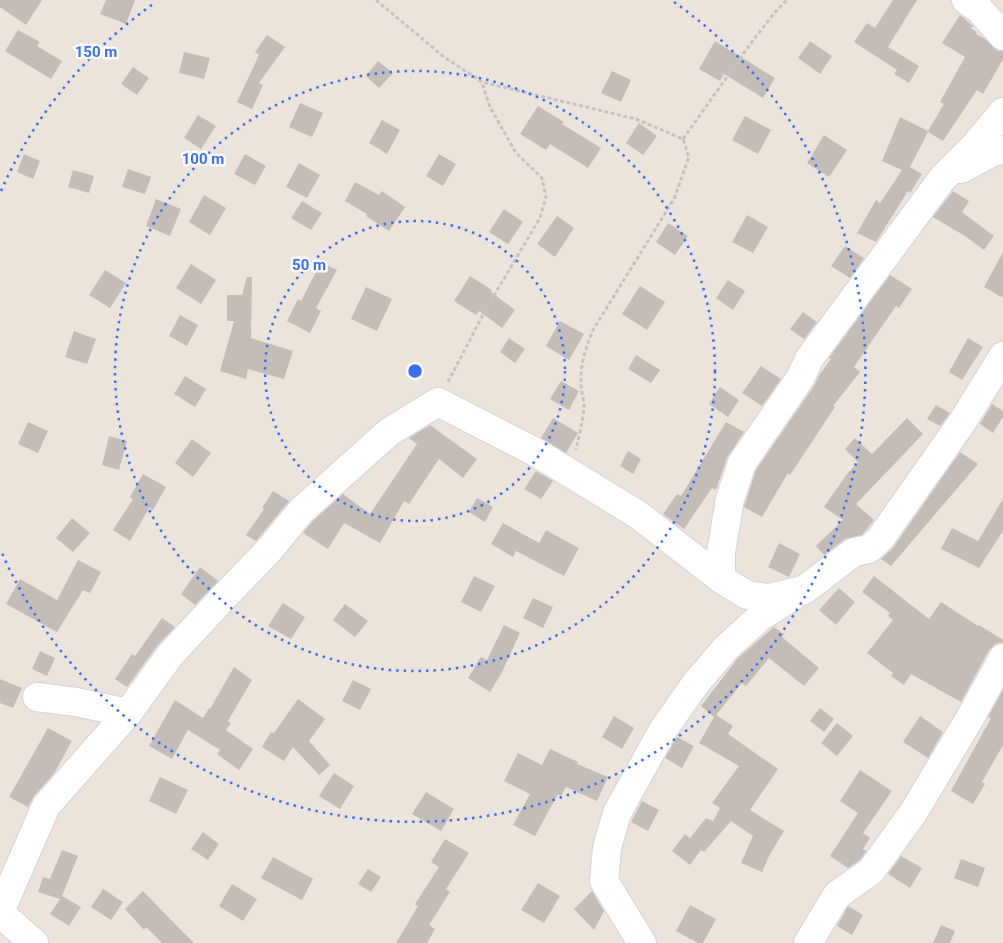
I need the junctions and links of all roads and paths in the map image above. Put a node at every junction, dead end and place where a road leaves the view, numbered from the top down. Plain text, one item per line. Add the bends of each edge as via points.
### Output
1 (376, 0) edge
2 (787, 0) edge
3 (966, 0) edge
4 (1003, 36) edge
5 (482, 82) junction
6 (1003, 112) edge
7 (683, 139) junction
8 (1003, 150) edge
9 (942, 179) junction
10 (1003, 356) edge
11 (438, 402) junction
12 (571, 475) junction
13 (721, 579) junction
14 (804, 590) junction
15 (1003, 658) edge
16 (36, 697) dead end
17 (128, 713) junction
18 (0, 913) edge
19 (34, 943) edge
20 (642, 943) edge
21 (808, 943) edge

1 - 5 path via 444,57
2 - 7 path via 754,39
3 - 4 street via 979,9
5 - 7 path via 636,119
5 - 11 path via 490,107 516,153 542,178 546,197 540,218 486,309
6 - 9 street
7 - 12 path via 689,157 674,199 587,344 581,382 583,420
8 - 9 street
9 - 13 street via 810,359 742,463 728,508 720,552
10 - 14 street via 963,421 880,539 869,549 854,552
11 - 12 street
11 - 17 street via 389,432 301,511 170,656
12 - 13 street via 636,514
13 - 14 street via 747,594 769,598
14 - 20 street via 760,617 726,648 696,683 663,730 617,813 607,848 604,881
15 - 21 street via 913,813 871,871 837,895
16 - 17 street
17 - 18 street via 46,806
18 - 19 street

